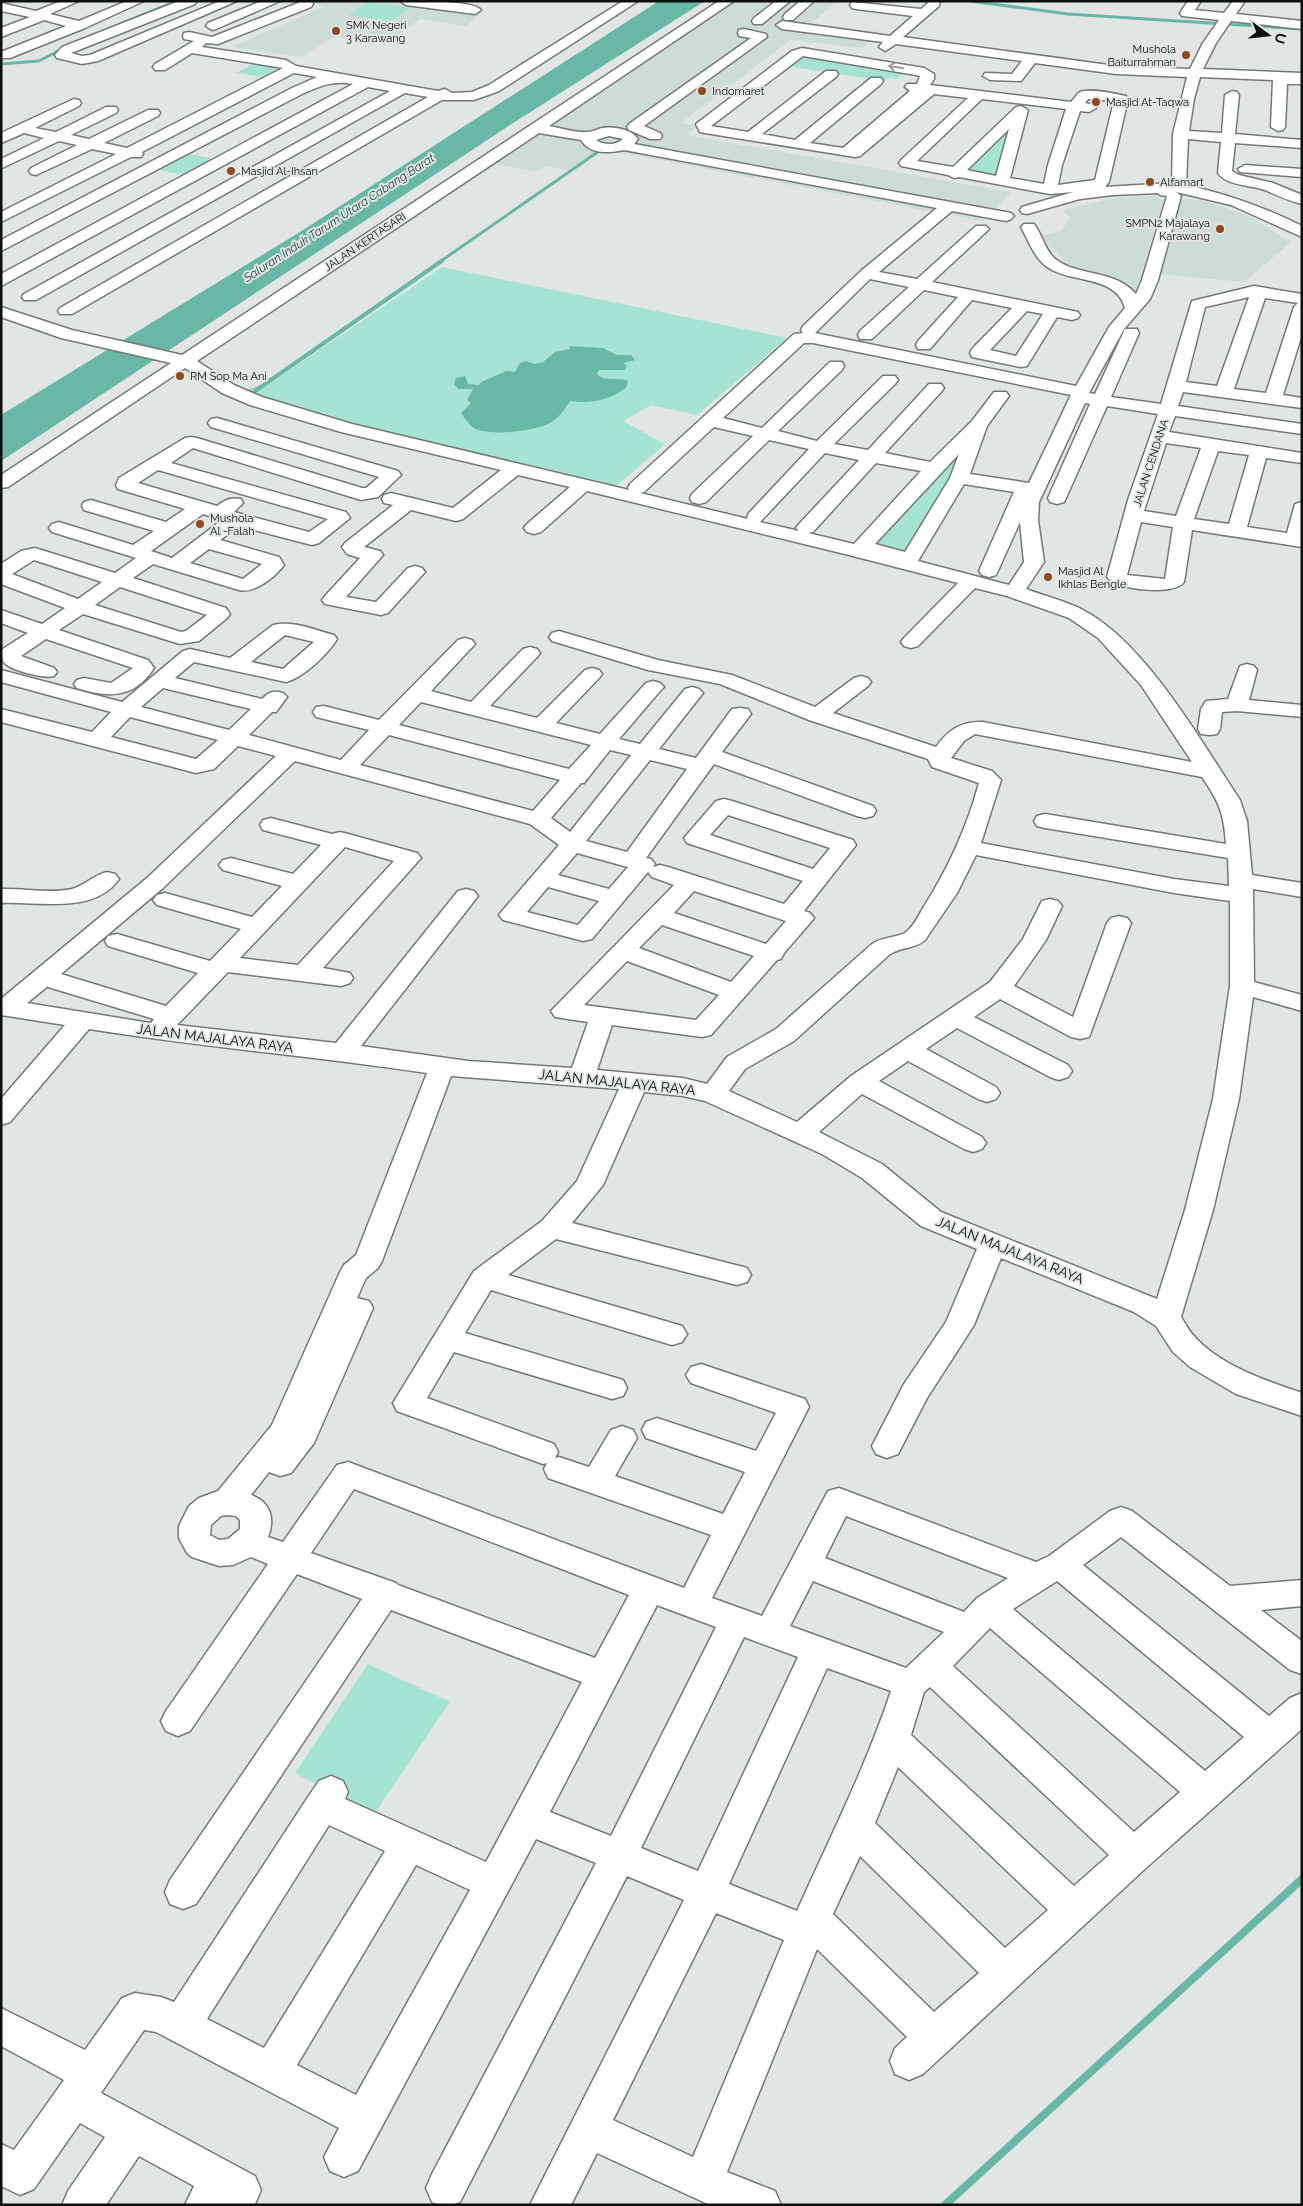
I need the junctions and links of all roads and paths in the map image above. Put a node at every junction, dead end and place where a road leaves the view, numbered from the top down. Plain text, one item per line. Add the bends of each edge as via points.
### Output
1 (73, 1) edge
2 (128, 1) edge
3 (138, 1) edge
4 (231, 1) edge
5 (274, 1) edge
6 (294, 1) edge
7 (406, 1) edge
8 (632, 1) edge
9 (728, 1) edge
10 (784, 1) edge
11 (808, 1) edge
12 (880, 1) edge
13 (1195, 1) edge
14 (1239, 1) edge
15 (187, 3) edge
16 (855, 5) edge
17 (20, 6) edge
18 (928, 8) junction
19 (1269, 8) dead end
20 (210, 10) junction
21 (475, 10) dead end
22 (774, 10) junction
23 (2, 11) edge
24 (709, 15) junction
25 (40, 16) junction
26 (237, 16) junction
27 (727, 18) dead end
28 (266, 21) junction
29 (786, 21) junction
30 (1261, 21) junction
31 (1225, 22) junction
32 (1301, 23) edge
33 (77, 24) junction
34 (750, 25) junction
35 (128, 26) junction
36 (156, 32) junction
37 (1, 33) edge
38 (990, 36) dead end
39 (884, 40) junction
40 (188, 42) junction
41 (977, 52) junction
42 (3, 54) edge
43 (713, 56) junction
44 (1031, 59) junction
45 (730, 60) junction
46 (853, 60) junction
47 (869, 62) junction
48 (781, 66) junction
49 (160, 67) dead end
50 (292, 69) junction
51 (798, 69) dead end
52 (814, 71) dead end
53 (831, 74) junction
54 (1195, 74) junction
55 (1298, 75) edge
56 (990, 76) dead end
57 (344, 77) junction
58 (367, 82) junction
59 (903, 85) dead end
60 (1251, 85) junction
61 (404, 90) junction
62 (665, 90) junction
63 (925, 91) junction
64 (1189, 91) junction
65 (1206, 91) dead end
66 (683, 92) junction
67 (440, 95) junction
68 (976, 98) junction
69 (74, 103) dead end
70 (1024, 106) junction
71 (1074, 107) junction
72 (111, 110) dead end
73 (153, 113) dead end
74 (630, 114) junction
75 (649, 117) junction
76 (1248, 125) dead end
77 (334, 128) junction
78 (537, 128) junction
79 (1294, 128) dead end
80 (23, 129) junction
81 (1180, 134) junction
82 (372, 135) junction
83 (596, 135) junction
84 (655, 136) dead end
85 (56, 137) junction
86 (750, 137) junction
87 (1, 140) edge
88 (91, 144) junction
89 (1302, 144) edge
90 (798, 145) junction
91 (1227, 145) junction
92 (181, 152) junction
93 (130, 153) junction
94 (1245, 154) dead end
95 (1283, 157) dead end
96 (705, 158) junction
97 (1302, 159) edge
98 (167, 160) junction
99 (223, 161) junction
100 (2, 164) edge
101 (150, 168) junction
102 (262, 168) junction
103 (36, 171) dead end
104 (1302, 173) edge
105 (954, 174) junction
106 (192, 177) junction
107 (238, 182) junction
108 (1002, 182) junction
109 (284, 185) junction
110 (1268, 186) junction
111 (1302, 189) edge
112 (1050, 190) junction
113 (1177, 192) junction
114 (42, 198) junction
115 (1302, 200) edge
116 (949, 205) junction
117 (78, 206) junction
118 (122, 216) junction
119 (1, 218) edge
120 (1027, 218) junction
121 (161, 224) junction
122 (981, 229) dead end
123 (202, 232) junction
124 (1302, 232) edge
125 (1302, 242) edge
126 (1, 246) edge
127 (1, 255) edge
128 (33, 264) junction
129 (72, 274) junction
130 (867, 274) junction
131 (1, 281) edge
132 (114, 283) junction
133 (920, 285) junction
134 (1259, 291) junction
135 (968, 295) junction
136 (30, 297) dead end
137 (1302, 299) edge
138 (1, 302) edge
139 (1023, 306) junction
140 (1302, 307) edge
141 (1133, 308) junction
142 (66, 311) dead end
143 (1052, 311) junction
144 (1, 312) edge
145 (1072, 315) dead end
146 (809, 330) dead end
147 (1124, 330) junction
148 (75, 333) junction
149 (866, 335) dead end
150 (924, 345) dead end
151 (186, 361) junction
152 (836, 366) dead end
153 (889, 380) dead end
154 (1176, 386) junction
155 (935, 388) dead end
156 (1224, 392) junction
157 (1075, 393) junction
158 (1000, 396) dead end
159 (1273, 399) junction
160 (1101, 400) junction
161 (1302, 403) edge
162 (1168, 410) junction
163 (712, 421) junction
164 (217, 423) dead end
165 (978, 425) junction
166 (348, 428) junction
167 (1302, 429) edge
168 (764, 434) junction
169 (1158, 436) junction
170 (1211, 445) junction
171 (821, 447) junction
172 (314, 450) junction
173 (1259, 452) junction
174 (871, 457) junction
175 (1302, 458) edge
176 (156, 464) junction
177 (515, 468) junction
178 (934, 468) junction
179 (283, 472) junction
180 (959, 478) junction
181 (1, 483) edge
182 (583, 485) junction
183 (637, 488) dead end
184 (1026, 488) junction
185 (250, 492) junction
186 (698, 498) dead end
187 (1057, 498) dead end
188 (200, 507) junction
189 (1302, 508) edge
190 (1134, 515) junction
191 (228, 516) junction
192 (756, 517) dead end
193 (1183, 522) junction
194 (534, 528) dead end
195 (806, 528) dead end
196 (168, 529) junction
197 (1237, 530) junction
198 (1298, 540) edge
199 (207, 542) junction
200 (143, 554) junction
201 (174, 565) junction
202 (416, 572) dead end
203 (1, 575) edge
204 (980, 576) junction
205 (119, 581) junction
206 (1014, 592) junction
207 (82, 607) junction
208 (1, 616) edge
209 (44, 632) junction
210 (559, 638) dead end
211 (911, 642) dead end
212 (464, 644) dead end
213 (530, 653) dead end
214 (234, 664) dead end
215 (1247, 670) dead end
216 (592, 674) dead end
217 (1, 676) edge
218 (159, 680) junction
219 (861, 682) dead end
220 (653, 687) dead end
221 (692, 693) dead end
222 (416, 694) junction
223 (1237, 705) junction
224 (126, 709) junction
225 (476, 709) junction
226 (1302, 711) edge
227 (324, 712) dead end
228 (740, 714) dead end
229 (1, 715) edge
230 (817, 715) junction
231 (541, 726) junction
232 (385, 728) junction
233 (1209, 729) dead end
234 (235, 737) junction
235 (95, 741) junction
236 (605, 742) junction
237 (645, 751) junction
238 (291, 753) junction
239 (942, 756) junction
240 (712, 761) junction
241 (346, 767) junction
242 (1211, 772) junction
243 (576, 778) junction
244 (865, 811) dead end
245 (538, 819) junction
246 (1045, 821) dead end
247 (271, 825) dead end
248 (336, 842) junction
249 (572, 844) junction
250 (968, 847) junction
251 (1238, 852) junction
252 (632, 861) junction
253 (232, 865) dead end
254 (660, 872) dead end
255 (543, 878) junction
256 (816, 878) junction
257 (107, 879) dead end
258 (690, 882) junction
259 (298, 883) junction
260 (1241, 888) junction
261 (1302, 890) edge
262 (1, 896) edge
263 (466, 896) dead end
264 (615, 898) junction
265 (165, 900) dead end
266 (1050, 906) dead end
267 (789, 913) junction
268 (657, 915) junction
269 (1119, 924) dead end
270 (257, 926) junction
271 (117, 941) dead end
272 (623, 951) junction
273 (772, 954) junction
274 (218, 967) junction
275 (304, 974) junction
276 (341, 978) dead end
277 (57, 981) dead end
278 (1242, 986) junction
279 (999, 988) junction
280 (735, 992) junction
281 (1302, 1003) edge
282 (4, 1007) edge
283 (603, 1016) junction
284 (955, 1017) junction
285 (83, 1020) junction
286 (164, 1024) junction
287 (908, 1050) junction
288 (343, 1052) junction
289 (442, 1067) junction
290 (1059, 1071) dead end
291 (582, 1077) junction
292 (635, 1082) junction
293 (860, 1082) junction
294 (987, 1093) dead end
295 (713, 1094) junction
296 (1, 1116) edge
297 (800, 1133) junction
298 (973, 1143) dead end
299 (552, 1228) junction
300 (993, 1244) junction
301 (737, 1275) dead end
302 (484, 1278) junction
303 (1166, 1318) junction
304 (672, 1334) dead end
305 (447, 1339) junction
306 (701, 1376) dead end
307 (612, 1388) dead end
308 (1302, 1405) edge
309 (657, 1430) dead end
310 (622, 1438) dead end
311 (886, 1446) dead end
312 (763, 1466) junction
313 (596, 1482) junction
314 (238, 1504) junction
315 (730, 1529) junction
316 (249, 1543) junction
317 (292, 1557) junction
318 (805, 1564) junction
319 (1049, 1570) junction
320 (650, 1589) junction
321 (385, 1592) junction
322 (1302, 1593) edge
323 (1224, 1600) junction
324 (692, 1604) junction
325 (980, 1618) junction
326 (736, 1620) junction
327 (770, 1633) junction
328 (818, 1650) junction
329 (1302, 1660) edge
330 (603, 1675) junction
331 (921, 1675) junction
332 (1302, 1708) edge
333 (178, 1721) dead end
334 (1269, 1736) junction
335 (892, 1740) junction
336 (1205, 1792) junction
337 (528, 1819) junction
338 (855, 1828) junction
339 (408, 1846) junction
340 (1134, 1855) junction
341 (618, 1856) junction
342 (494, 1883) junction
343 (183, 1892) dead end
344 (707, 1892) junction
345 (1074, 1910) junction
346 (809, 1925) junction
347 (1005, 1973) junction
348 (181, 2025) junction
349 (1, 2026) edge
350 (271, 2072) junction
351 (82, 2087) junction
352 (364, 2120) junction
353 (588, 2129) junction
354 (132, 2130) junction
355 (344, 2157) dead end
356 (1, 2164) edge
357 (703, 2182) junction
358 (446, 2188) dead end
359 (223, 2192) edge
360 (82, 2205) edge
361 (550, 2205) edge
362 (761, 2205) edge

1 - 25 street
2 - 33 street
3 - 33 street
4 - 20 street
5 - 26 street
6 - 28 street via 307,4
7 - 21 street
8 - 67 street via 486,92
9 - 24 street, JALAN KERTASARI
10 - 22 street
11 - 29 street
12 - 18 street
13 - 31 street via 1186,14
14 - 31 street
15 - 20 street
15 - 35 street
16 - 18 street
17 - 23 street
17 - 25 street
18 - 39 street via 908,26 896,24
19 - 30 street
20 - 26 street
20 - 36 street
22 - 29 street
22 - 34 street
24 - 27 street
24 - 78 street, JALAN KERTASARI
25 - 33 street
25 - 37 street
26 - 28 street
26 - 40 street
28 - 40 street via 213,41
29 - 34 street
29 - 39 street
30 - 31 street
30 - 32 street
31 - 54 street via 1207,48
33 - 42 street
34 - 43 street
34 - 45 street via 761,37
35 - 36 street
35 - 36 street via 67,50 62,55 87,60
36 - 40 street
38 - 41 street
39 - 41 street
39 - 46 street
39 - 47 street
40 - 49 street
40 - 50 street via 286,64
41 - 44 street
43 - 45 street
43 - 62 street
44 - 54 street via 1130,72
44 - 56 street via 1016,78
45 - 66 street
46 - 47 street
46 - 48 street via 802,52
63 -> 47 street via 927,74 924,72
48 - 51 street
48 - 86 street via 703,124 705,129
50 - 57 street
50 - 93 street
52 - 53 street
53 - 86 street
53 - 90 street via 881,82
54 - 60 street
54 - 64 street
55 - 60 street
55 - 79 street via 1280,80 1273,127
57 - 58 street
57 - 92 street via 322,80
58 - 61 street
58 - 99 street
59 - 63 street
60 - 91 street via 1227,93
61 - 67 street
61 - 77 street
62 - 66 street
62 - 74 street
63 - 68 street
63 - 90 street via 886,122 860,151 846,153
64 - 65 street
64 - 81 street
66 - 75 street
67 - 82 street
68 - 70 street
68 - 105 street via 906,163
69 - 80 street
70 - 71 street
70 - 105 street
70 - 108 street
71 - 112 street
71 - 112 street via 1085,96 1121,99 1102,182
72 - 85 street
73 - 88 street
74 - 75 street
74 - 83 street
75 - 84 street via 634,127
76 - 91 street
77 - 82 street
77 - 102 street
78 - 83 street
78 - 151 street, JALAN KERTASARI
80 - 85 street
80 - 87 street
81 - 91 street
81 - 113 street
82 - 109 street
83 - 96 street via 623,134 631,139 627,144
85 - 88 street
85 - 100 street
86 - 90 street
88 - 93 street
88 - 103 street
89 - 91 street
91 - 94 street
91 - 104 street
91 - 110 street via 1225,173 1228,176
92 - 98 street
92 - 99 street
93 - 98 street
93 - 114 street
95 - 97 street
96 - 116 street
96 - 120 street
98 - 101 street
99 - 102 street
99 - 106 street
101 - 106 street
101 - 117 street
102 - 107 street
105 - 108 street
106 - 107 street
106 - 118 street
107 - 109 street
107 - 121 street
108 - 112 street
109 - 123 street
110 - 111 street
110 - 115 street
113 - 120 street via 1104,194 1066,202
113 - 124 street via 1248,204
113 - 125 street via 1250,213
113 - 141 street via 1150,280 1142,300
114 - 117 street
114 - 119 street
116 - 120 street
116 - 130 street
117 - 118 street
117 - 126 street
118 - 121 street
118 - 128 street
120 - 141 street via 1037,244 1053,265 1127,292 1133,300
120 - 147 street via 1017,235 1042,266 1111,290 1122,298
121 - 123 street
121 - 129 street
122 - 133 street
123 - 132 street
127 - 128 street
128 - 129 street
128 - 131 street
129 - 132 street
129 - 136 street
130 - 133 street
130 - 146 street
132 - 142 street
133 - 135 street
133 - 149 street
134 - 137 street
134 - 154 street, JALAN CENDANA via 1198,304
134 - 156 street
135 - 139 street
135 - 150 street
138 - 148 street
139 - 143 street
139 - 143 street via 978,353 1021,362
140 - 159 street
141 - 147 street
143 - 145 street
144 - 148 street
147 - 157 street
147 - 160 street
148 - 151 street via 107,344
151 - 166 street via 228,389 256,401
151 - 181 street, JALAN KERTASARI
152 - 168 street
153 - 171 street
154 - 156 street
154 - 162 street, JALAN CENDANA
155 - 174 street
156 - 159 street
157 - 160 street
157 - 163 street via 806,337 800,338
157 - 184 street via 1050,432
157 - 206 street via 1030,502 1034,562
158 - 165 street
159 - 161 street
160 - 162 street
160 - 187 street
162 - 167 street
162 - 169 street, JALAN CENDANA
163 - 168 street
163 - 183 street
164 - 172 street
165 - 178 street
165 - 180 street
166 - 172 street
166 - 177 street
168 - 171 street
168 - 186 street
169 - 170 street
169 - 190 street, JALAN CENDANA
170 - 173 street
170 - 193 street
171 - 174 street
171 - 192 street
172 - 179 street
172 - 179 street via 390,473 392,477 371,494 361,494
173 - 175 street
173 - 197 street
174 - 178 street
174 - 195 street
176 - 179 street via 191,442
176 - 185 street
176 - 188 street via 125,485
177 - 182 street
177 - 202 street via 456,515 399,501 352,547 373,555 332,600 381,609
178 - 180 street via 864,544 864,548 911,557
179 - 185 street
180 - 184 street
182 - 194 street
182 - 204 street
184 - 204 street
185 - 191 street
185 - 191 street via 341,518 312,539
188 - 191 street
188 - 196 street
189 - 198 street
190 - 193 street
190 - 193 street, JALAN CENDANA via 1116,575 1123,580 1165,585 1174,582
191 - 199 street
193 - 197 street
196 - 200 street
196 - 200 street via 96,508 62,530
197 - 198 street
199 - 201 street
199 - 201 street via 272,561 274,565 246,586
200 - 201 street
200 - 205 street
203 - 205 street via 35,554
203 - 207 street
204 - 206 street
204 - 211 street via 935,615
205 - 207 street
205 - 207 street via 220,614 187,639
206 - 242 street via 1076,614 1105,634 1149,681
207 - 209 street
208 - 209 street
209 - 209 street via 9,654 10,658 112,691 144,668
210 - 230 street via 655,666 725,679
212 - 222 street
213 - 225 street
214 - 218 street via 190,655
215 - 223 street
216 - 231 street
217 - 224 street
218 - 224 street
218 - 234 street via 272,702
219 - 230 street
220 - 236 street
221 - 237 street
222 - 225 street
222 - 232 street
223 - 226 street
223 - 233 street via 1214,706
224 - 234 street
224 - 235 street
225 - 231 street
227 - 232 street
228 - 240 street
229 - 235 street
230 - 239 street
231 - 236 street
232 - 241 street
232 - 243 street
234 - 235 street via 206,764 196,766
234 - 238 street
236 - 237 street
236 - 243 street
237 - 240 street
237 - 249 street
238 - 241 street
238 - 282 street via 155,883
239 - 242 street via 961,731 977,727
239 - 250 street via 940,762 990,780
240 - 244 street
240 - 252 street via 652,831
241 - 245 street
242 - 251 street via 1233,811
243 - 245 street
245 - 249 street
246 - 251 street
247 - 248 street
248 - 259 street
248 - 275 street via 340,839 409,858
249 - 252 street
249 - 255 street
250 - 260 street via 1174,886
250 - 295 street via 950,886 921,931 911,940 890,942 881,949 785,1035 736,1063
251 - 260 street
252 - 264 street via 643,864
253 - 259 street
254 - 258 street
255 - 264 street
255 - 264 street via 511,915 583,934
256 - 256 street via 845,845 724,806 695,838
256 - 267 street
257 - 262 street via 88,892 66,898
258 - 267 street
258 - 268 street
259 - 270 street
260 - 261 street
260 - 278 street
263 - 288 street
265 - 270 street
266 - 279 street via 1034,940
267 - 273 street via 802,918
268 - 272 street
268 - 273 street
269 - 279 street via 1080,1031
270 - 274 street
271 - 274 street
272 - 280 street
272 - 283 street via 564,1011
273 - 280 street
274 - 275 street
274 - 286 street
275 - 276 street
277 - 286 street
278 - 281 street
278 - 303 street via 1226,1099 1199,1210
279 - 284 street
280 - 283 street via 702,1029
282 - 285 street, JALAN MAJALAYA RAYA
283 - 291 street
284 - 287 street
284 - 290 street
285 - 286 street, JALAN MAJALAYA RAYA
285 - 296 street
286 - 288 street, JALAN MAJALAYA RAYA
287 - 293 street
287 - 294 street
288 - 289 street, JALAN MAJALAYA RAYA
289 - 291 street, JALAN MAJALAYA RAYA
289 - 314 street via 368,1261 373,1274 303,1435
291 - 292 street, JALAN MAJALAYA RAYA
292 - 295 street, JALAN MAJALAYA RAYA
292 - 299 street via 589,1185
293 - 297 street
293 - 298 street
295 - 297 street, JALAN MAJALAYA RAYA
297 - 300 street, JALAN MAJALAYA RAYA via 872,1171 931,1219
299 - 301 street
299 - 302 street
300 - 303 street, JALAN MAJALAYA RAYA via 1126,1296
300 - 311 street via 958,1325 915,1392
302 - 304 street
302 - 305 street
303 - 308 street, JALAN MAJALAYA RAYA via 1183,1344 1200,1359 1247,1386
305 - 307 street
305 - 313 street via 408,1404 551,1460
306 - 312 street via 794,1406
309 - 312 street
310 - 313 street
312 - 315 street
313 - 315 street
314 - 316 street via 254,1511 258,1526
314 - 316 street via 218,1503 201,1514 196,1521 195,1539 200,1546 218,1553 230,1552
315 - 324 street
316 - 317 street
317 - 320 street via 348,1474
317 - 321 street
317 - 333 street
318 - 319 street via 839,1500
318 - 325 street
318 - 327 street
319 - 323 street via 1121,1520
319 - 325 street
319 - 334 street
320 - 324 street
320 - 330 street
321 - 330 street
321 - 343 street
322 - 323 street
323 - 329 street
324 - 326 street
325 - 331 street
325 - 336 street
326 - 327 street
326 - 341 street
327 - 328 street
328 - 331 street
328 - 344 street
330 - 337 street
331 - 335 street
331 - 340 street
332 - 334 street
334 - 336 street
335 - 338 street
335 - 345 street
336 - 340 street
337 - 341 street
337 - 342 street
338 - 346 street
338 - 347 street
339 - 342 street
339 - 348 street via 326,1799
339 - 350 street
340 - 345 street
341 - 344 street
341 - 358 street
342 - 352 street
344 - 346 street
344 - 353 street
345 - 347 street
346 - 347 street via 921,2050
346 - 357 street
348 - 350 street
348 - 351 street via 161,2015 135,2011
349 - 351 street
350 - 352 street
351 - 354 street
351 - 356 street via 20,2175
352 - 355 street
353 - 357 street
353 - 361 street
354 - 359 street
354 - 360 street
357 - 362 street

